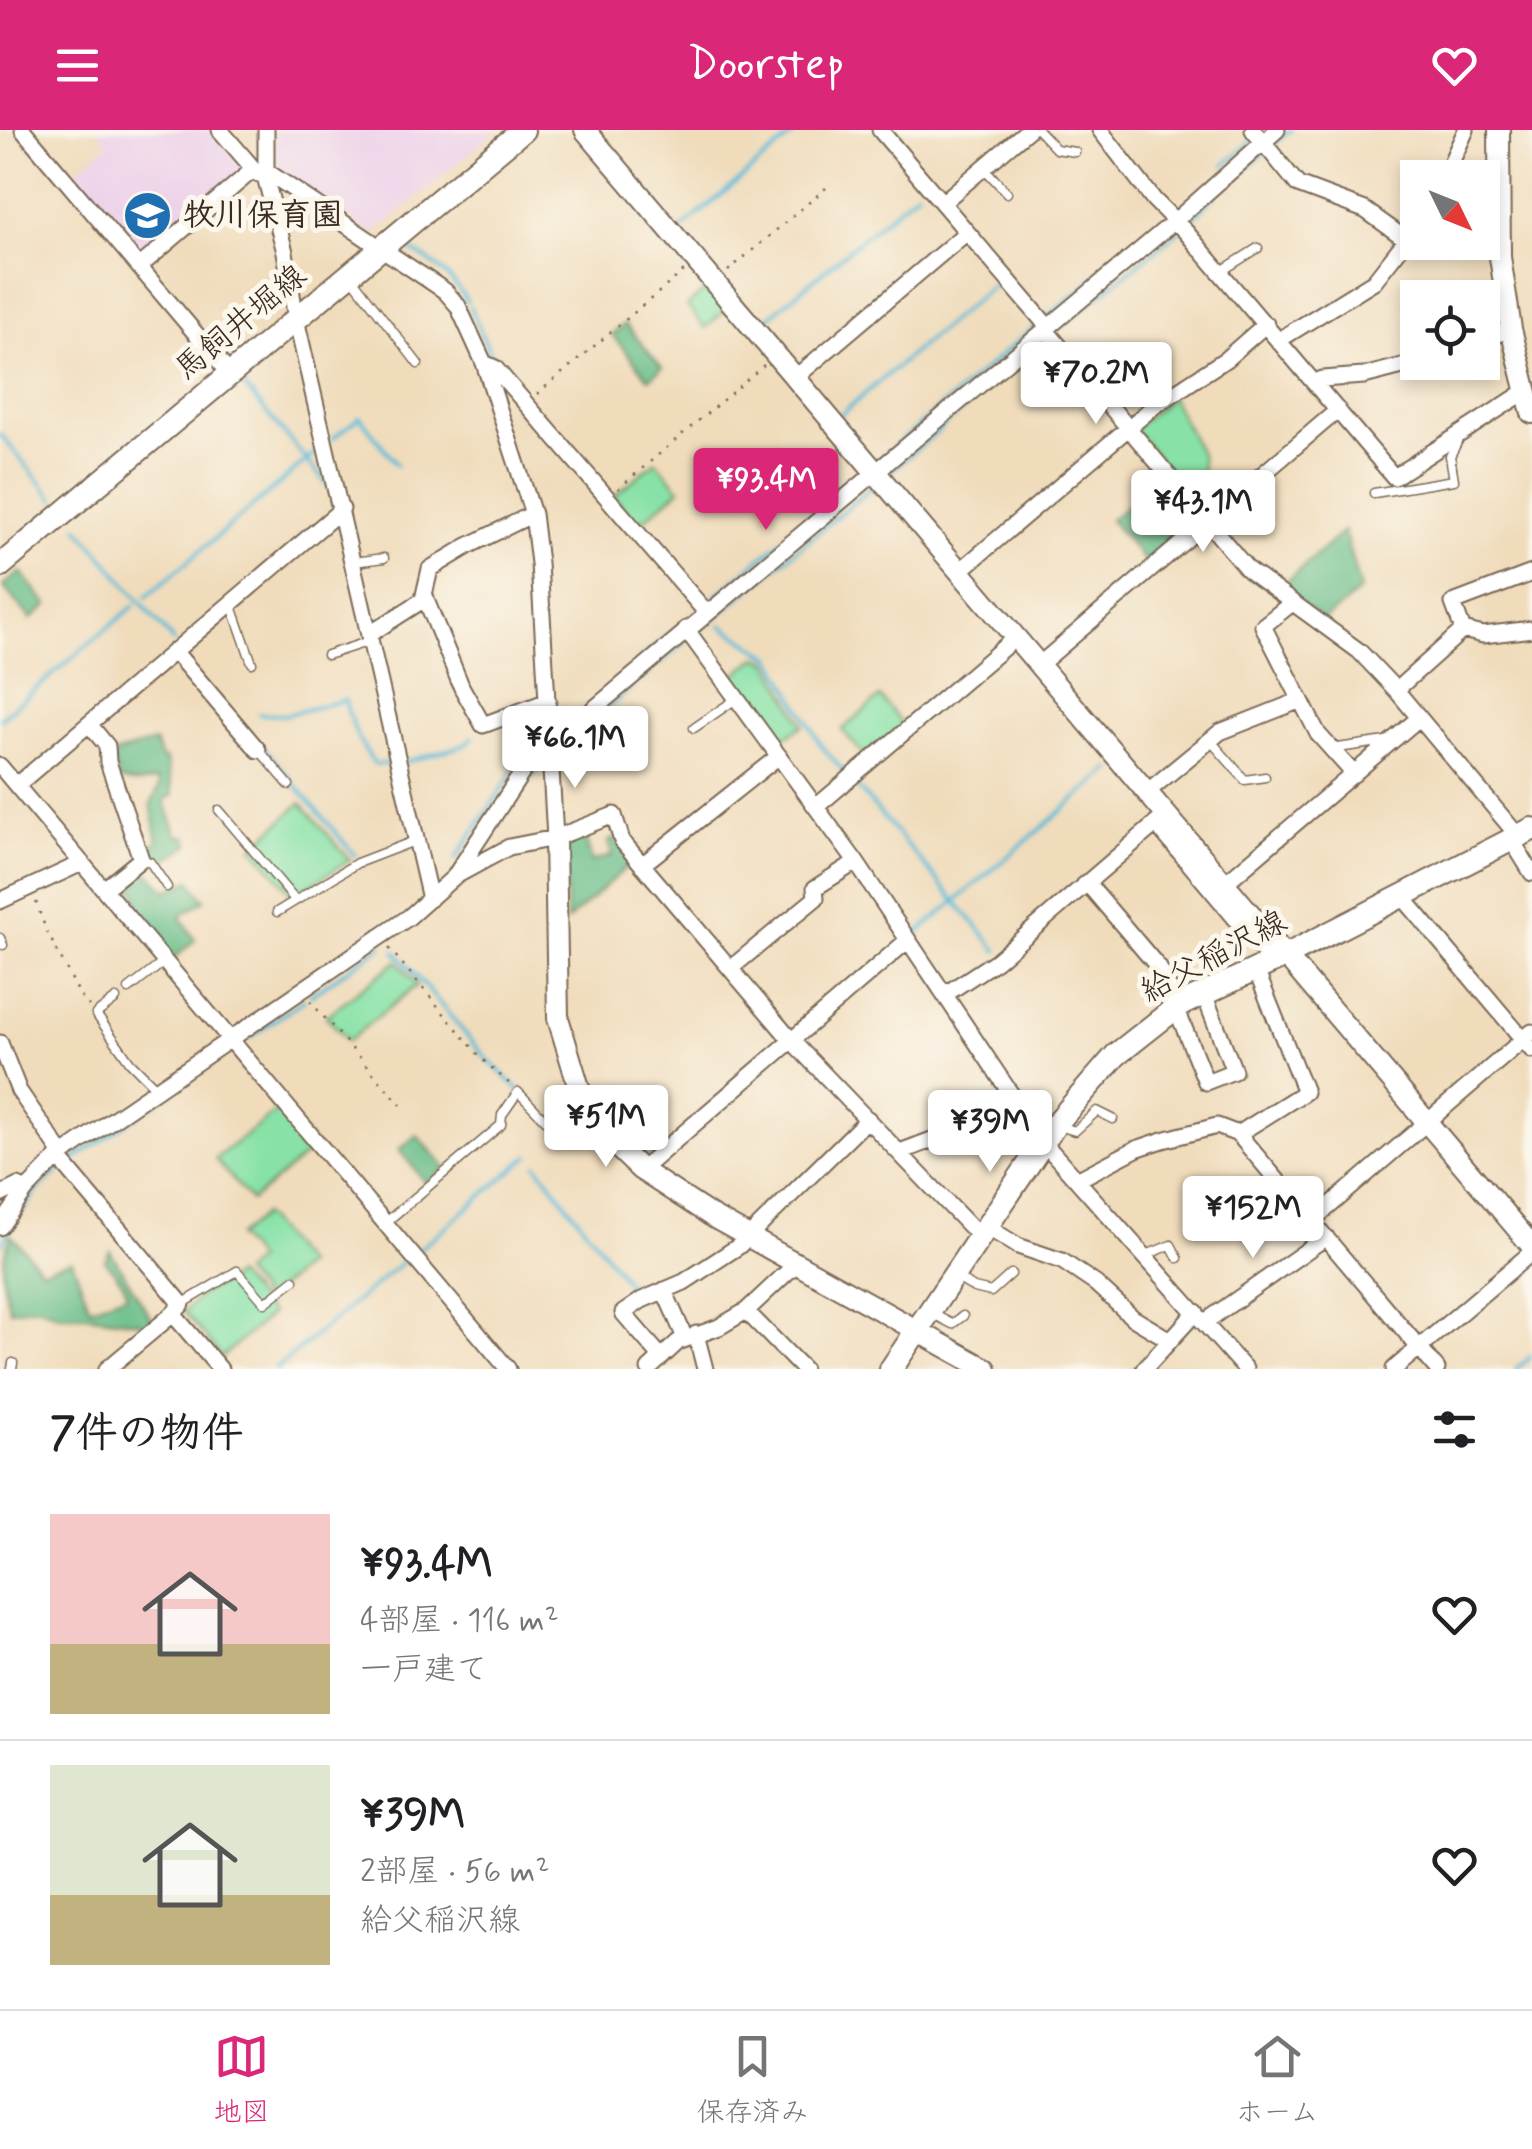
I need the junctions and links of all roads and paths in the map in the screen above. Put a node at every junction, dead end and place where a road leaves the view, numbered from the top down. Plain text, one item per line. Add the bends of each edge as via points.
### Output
1 (23, 130) edge
2 (220, 130) edge
3 (266, 130) edge
4 (523, 130) edge
5 (585, 130) edge
6 (880, 130) edge
7 (1028, 130) edge
8 (1038, 130) edge
9 (1100, 130) edge
10 (1277, 130) edge
11 (1466, 130) edge
12 (1499, 130) edge
13 (1258, 136) edge
14 (1075, 152) dead end
15 (1452, 160) edge
16 (984, 168) junction
17 (262, 175) junction
18 (826, 188) dead end
19 (1007, 193) dead end
20 (942, 203) junction
21 (1176, 220) junction
22 (967, 232) junction
23 (1400, 236) edge
24 (383, 246) junction
25 (1258, 248) dead end
26 (1400, 248) edge
27 (696, 260) junction
28 (139, 266) junction
29 (1220, 272) junction
30 (349, 275) junction
31 (715, 282) junction
32 (296, 319) junction
33 (1266, 324) junction
34 (1046, 328) junction
35 (1511, 329) junction
36 (1500, 333) edge
37 (1280, 340) junction
38 (776, 354) junction
39 (1525, 359) edge
40 (484, 362) junction
41 (418, 364) dead end
42 (1400, 367) edge
43 (230, 374) junction
44 (796, 377) junction
45 (1315, 382) junction
46 (1526, 391) junction
47 (526, 404) junction
48 (1338, 410) junction
49 (1532, 413) edge
50 (1129, 429) junction
51 (1465, 430) junction
52 (876, 471) junction
53 (1399, 483) junction
54 (1374, 493) dead end
55 (608, 498) junction
56 (342, 509) junction
57 (533, 514) junction
58 (1207, 522) junction
59 (384, 558) dead end
60 (354, 562) junction
61 (0, 566) edge
62 (960, 571) junction
63 (1532, 573) edge
64 (426, 598) junction
65 (1292, 602) junction
66 (230, 603) junction
67 (706, 612) junction
68 (686, 629) junction
69 (1532, 629) edge
70 (1463, 630) junction
71 (371, 637) junction
72 (1016, 637) junction
73 (174, 651) junction
74 (327, 655) dead end
75 (252, 664) dead end
76 (1039, 665) junction
77 (1396, 690) junction
78 (737, 698) junction
79 (1300, 700) junction
80 (548, 701) junction
81 (1420, 718) junction
82 (88, 724) junction
83 (694, 728) dead end
84 (1210, 740) junction
85 (1394, 740) junction
86 (551, 745) junction
87 (1332, 749) junction
88 (258, 750) joint
89 (780, 756) junction
90 (0, 766) edge
91 (1354, 774) junction
92 (1265, 778) dead end
93 (17, 785) junction
94 (290, 785) dead end
95 (1147, 792) junction
96 (816, 807) junction
97 (219, 810) dead end
98 (1161, 819) junction
99 (1520, 834) edge
100 (555, 838) junction
101 (417, 840) junction
102 (141, 858) junction
103 (856, 862) junction
104 (82, 863) junction
105 (642, 865) junction
106 (1532, 873) edge
107 (454, 877) junction
108 (1087, 883) junction
109 (1224, 884) junction
110 (30, 886) junction
111 (167, 887) dead end
112 (104, 889) junction
113 (1402, 896) junction
114 (430, 899) junction
115 (0, 900) edge
116 (295, 900) junction
117 (277, 912) dead end
118 (380, 937) junction
119 (908, 940) junction
120 (166, 961) junction
121 (1271, 963) junction
122 (732, 968) junction
123 (129, 989) dead end
124 (302, 990) junction
125 (1204, 994) junction
126 (944, 995) junction
127 (116, 998) dead end
128 (1177, 1007) junction
129 (96, 1014) junction
130 (231, 1038) junction
131 (791, 1040) junction
132 (1529, 1041) edge
133 (0, 1043) edge
134 (16, 1082) junction
135 (157, 1089) junction
136 (0, 1090) edge
137 (518, 1092) junction
138 (400, 1105) dead end
139 (1018, 1107) junction
140 (594, 1117) junction
141 (1114, 1118) dead end
142 (868, 1120) junction
143 (1426, 1122) junction
144 (1058, 1133) junction
145 (1238, 1134) junction
146 (649, 1137) dead end
147 (1082, 1140) dead end
148 (900, 1152) junction
149 (60, 1156) junction
150 (634, 1163) junction
151 (1275, 1178) junction
152 (1077, 1180) junction
153 (26, 1190) junction
154 (0, 1196) edge
155 (1223, 1215) dead end
156 (1312, 1221) junction
157 (385, 1223) junction
158 (0, 1227) edge
159 (983, 1232) junction
160 (748, 1237) junction
161 (1326, 1237) junction
162 (1532, 1249) edge
163 (1146, 1255) junction
164 (1178, 1258) dead end
165 (796, 1264) junction
166 (1012, 1274) dead end
167 (954, 1276) junction
168 (294, 1280) dead end
169 (664, 1290) junction
170 (178, 1309) junction
171 (746, 1311) junction
172 (962, 1316) dead end
173 (1200, 1317) junction
174 (923, 1320) junction
175 (691, 1336) junction
176 (1168, 1339) junction
177 (1420, 1348) junction
178 (655, 1363) edge
179 (1241, 1368) edge
180 (108, 1369) edge
181 (220, 1369) edge
182 (508, 1369) edge
183 (705, 1369) edge
184 (803, 1369) edge
185 (890, 1369) edge
186 (986, 1369) edge
187 (1144, 1369) edge
188 (1394, 1369) edge
189 (1437, 1369) edge

1 - 28 street
2 - 17 street
3 - 17 street
4 - 24 main road, 馬飼井堀線
5 - 27 street
6 - 20 street
7 - 16 street
8 - 14 lane via 1056,150
9 - 21 street
10 - 13 street
11 - 15 street
12 - 35 street via 1500,257
13 - 21 street
13 - 23 street via 1298,186 1364,210
16 - 19 lane
16 - 20 street
17 - 24 street
17 - 28 street
17 - 32 street via 286,252
18 - 31 path
20 - 22 street
21 - 29 street
21 - 34 street
22 - 34 street
22 - 44 street
24 - 30 main road, 馬飼井堀線
24 - 40 street via 445,291
25 - 29 lane
26 - 37 street via 1374,281
27 - 31 street
27 - 47 path
28 - 43 street
29 - 33 street
30 - 32 main road, 馬飼井堀線
30 - 41 lane
31 - 38 street
32 - 43 main road, 馬飼井堀線
32 - 56 street
33 - 37 street
33 - 50 street
34 - 50 street
34 - 52 street
35 - 36 street
35 - 39 street
37 - 45 street
38 - 44 street
38 - 55 path
39 - 46 street
40 - 47 street
40 - 57 street
42 - 45 street
43 - 61 main road, 馬飼井堀線
44 - 52 street
45 - 48 street
46 - 49 street
46 - 51 street
47 - 55 street
48 - 53 street
48 - 58 street
50 - 58 street
50 - 62 street
51 - 53 street
51 - 53 lane via 1450,456 1454,480
52 - 62 street
52 - 67 street
53 - 54 lane
55 - 67 street
56 - 60 street
56 - 66 street
57 - 64 street via 430,569
57 - 80 street
58 - 65 street via 1248,570
58 - 76 street
59 - 60 lane
60 - 71 street
62 - 72 street
63 - 70 street via 1453,602
64 - 71 street
64 - 80 street via 482,725
65 - 77 street via 1359,651
65 - 79 street via 1263,626
66 - 73 street
66 - 75 lane
67 - 68 street
68 - 78 street
68 - 86 street
69 - 70 street via 1483,636
70 - 77 street
71 - 74 lane
71 - 101 street
72 - 76 street
72 - 96 street
73 - 82 street
73 - 88 street
76 - 95 street
77 - 81 street
78 - 83 lane
78 - 89 street
79 - 84 street
79 - 87 street
80 - 86 street
81 - 85 street
81 - 99 street
82 - 93 street
82 - 102 street via 107,746
84 - 92 lane via 1245,780
84 - 95 street
85 - 87 lane
85 - 91 street
86 - 100 street
86 - 107 street via 527,765
87 - 91 street
88 - 94 lane
89 - 96 street
89 - 105 street
90 - 93 street
91 - 109 street
93 - 104 street
95 - 98 street
96 - 103 street
97 - 116 lane
98 - 108 street
98 - 109 street
98 - 121 street
99 - 106 street
99 - 113 main road, 給父稲沢線
100 - 105 street via 614,815 622,840
100 - 107 street via 509,847
100 - 140 street via 558,1018
101 - 114 street
101 - 116 lane via 357,863
102 - 111 lane
102 - 112 street
103 - 119 street
103 - 122 street via 815,888 816,898
104 - 110 street
104 - 112 street
105 - 122 street
107 - 114 street
108 - 126 street via 996,961
108 - 128 street via 1159,968
109 - 121 street
110 - 115 street
110 - 129 path via 81,997
112 - 120 street
113 - 121 main road, 給父稲沢線
113 - 132 street
114 - 118 street
116 - 117 lane
118 - 124 street
118 - 137 path
119 - 126 street
119 - 131 street
120 - 123 lane
120 - 130 street
121 - 125 main road, 給父稲沢線
121 - 143 street
121 - 145 street via 1305,1092
122 - 131 street
124 - 130 street
124 - 138 path
125 - 128 main road, 給父稲沢線
125 - 128 street via 1234,1070 1206,1082
126 - 139 street
127 - 129 lane
128 - 144 main road, 給父稲沢線 via 1116,1054
129 - 135 lane
130 - 135 street
130 - 157 street
131 - 142 street
131 - 150 street
132 - 143 street
133 - 134 street
134 - 136 street
134 - 149 street
135 - 149 street
137 - 140 lane via 559,1134
137 - 157 lane via 501,1125
139 - 144 street
139 - 148 street
140 - 150 street
141 - 144 lane via 1097,1111
142 - 148 street
142 - 160 street
143 - 156 street
143 - 162 street
144 - 147 lane
144 - 152 street
144 - 159 main road, 給父稲沢線
145 - 151 street
145 - 152 street via 1217,1126 1163,1140
146 - 150 lane
148 - 159 street
149 - 153 street
149 - 170 street
150 - 160 street
151 - 155 lane
151 - 156 street
152 - 163 street
153 - 154 street via 18,1186
153 - 158 street
156 - 161 street
157 - 182 street
159 - 167 main road, 給父稲沢線
159 - 176 street via 1062,1261
160 - 165 street
160 - 169 street
161 - 173 street
161 - 177 street
162 - 177 street
163 - 164 lane via 1171,1245
163 - 173 street
165 - 171 street
165 - 174 street
166 - 167 lane via 991,1292
167 - 174 main road, 給父稲沢線
168 - 170 lane via 265,1304 237,1271
169 - 175 street
169 - 178 street via 623,1313
170 - 180 street
170 - 181 street
171 - 175 street
171 - 184 street
172 - 174 lane via 952,1324
173 - 176 street
173 - 179 street
174 - 185 main road, 給父稲沢線
174 - 186 street
175 - 178 street
175 - 183 street
176 - 187 street
177 - 188 street
177 - 189 street

